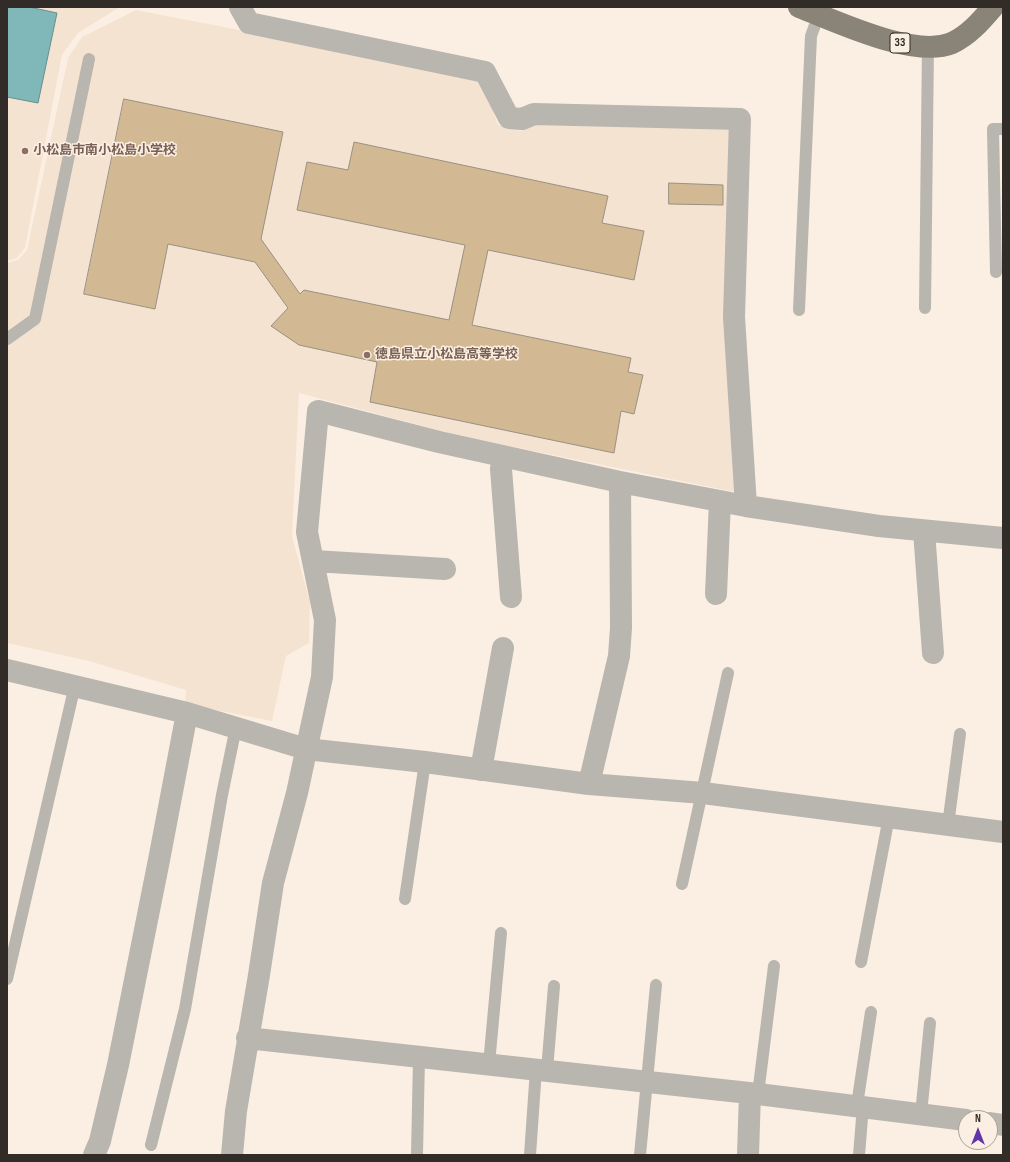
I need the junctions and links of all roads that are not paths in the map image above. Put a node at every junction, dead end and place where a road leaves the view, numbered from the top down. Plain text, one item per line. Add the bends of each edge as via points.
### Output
1 (240, 7) edge
2 (993, 7) edge
3 (809, 11) edge
4 (928, 46) junction
5 (89, 59) dead end
6 (1003, 129) edge
7 (996, 272) dead end
8 (925, 308) dead end
9 (799, 310) dead end
10 (7, 339) edge
11 (503, 456) junction
12 (620, 482) junction
13 (720, 501) junction
14 (746, 506) junction
15 (924, 531) junction
16 (1003, 538) edge
17 (314, 562) junction
18 (445, 568) dead end
19 (716, 594) dead end
20 (511, 597) dead end
21 (503, 648) dead end
22 (933, 653) dead end
23 (7, 670) edge
24 (728, 674) dead end
25 (75, 685) junction
26 (186, 713) junction
27 (236, 727) junction
28 (960, 734) dead end
29 (306, 749) junction
30 (425, 762) junction
31 (481, 770) junction
32 (589, 784) junction
33 (703, 793) junction
34 (889, 817) junction
35 (948, 825) junction
36 (1003, 832) edge
37 (682, 884) dead end
38 (406, 899) dead end
39 (501, 933) dead end
40 (861, 962) dead end
41 (774, 966) dead end
42 (7, 979) edge
43 (656, 985) dead end
44 (554, 986) dead end
45 (871, 1012) dead end
46 (930, 1023) dead end
47 (247, 1038) junction
48 (419, 1057) junction
49 (489, 1064) junction
50 (541, 1070) junction
51 (648, 1082) junction
52 (754, 1094) junction
53 (860, 1106) junction
54 (921, 1114) junction
55 (958, 1119) edge
56 (152, 1145) dead end
57 (94, 1155) edge
58 (232, 1155) edge
59 (417, 1155) edge
60 (530, 1155) edge
61 (640, 1155) edge
62 (748, 1155) edge
63 (859, 1155) edge

1 - 14 street via 249,23 485,72 509,118 522,119 534,114 740,119 734,317
2 - 4 main road, 33 via 977,27 951,43
3 - 4 main road, 33 via 889,41
3 - 9 lane via 811,36
4 - 8 lane
5 - 10 lane via 35,319
6 - 7 lane via 993,129
11 - 12 street
11 - 17 street via 366,425 318,411 307,532
11 - 20 street via 501,469
12 - 13 street
12 - 32 street via 619,656
13 - 14 street
13 - 19 street
14 - 15 street
15 - 16 street
15 - 22 street
17 - 18 street
17 - 29 street via 325,620 322,677
21 - 31 street
23 - 25 street
24 - 33 lane
25 - 26 street
25 - 42 lane
26 - 27 street
26 - 57 street via 118,1065 100,1141
27 - 29 street
27 - 56 lane via 220,802 185,1009
28 - 35 lane
29 - 30 street
29 - 47 street via 273,883 260,975
30 - 31 street
30 - 38 lane
31 - 32 street
32 - 33 street
33 - 34 street
33 - 37 lane
34 - 35 street
34 - 40 lane
35 - 36 street
39 - 49 lane
41 - 52 lane
43 - 51 lane
44 - 50 lane
45 - 53 lane
46 - 54 lane
47 - 48 street
47 - 58 street
48 - 49 street
48 - 59 lane
49 - 50 street
50 - 51 street
50 - 60 lane
51 - 52 street
51 - 61 lane
52 - 53 street
52 - 62 street
53 - 54 street
53 - 63 lane
54 - 55 street

